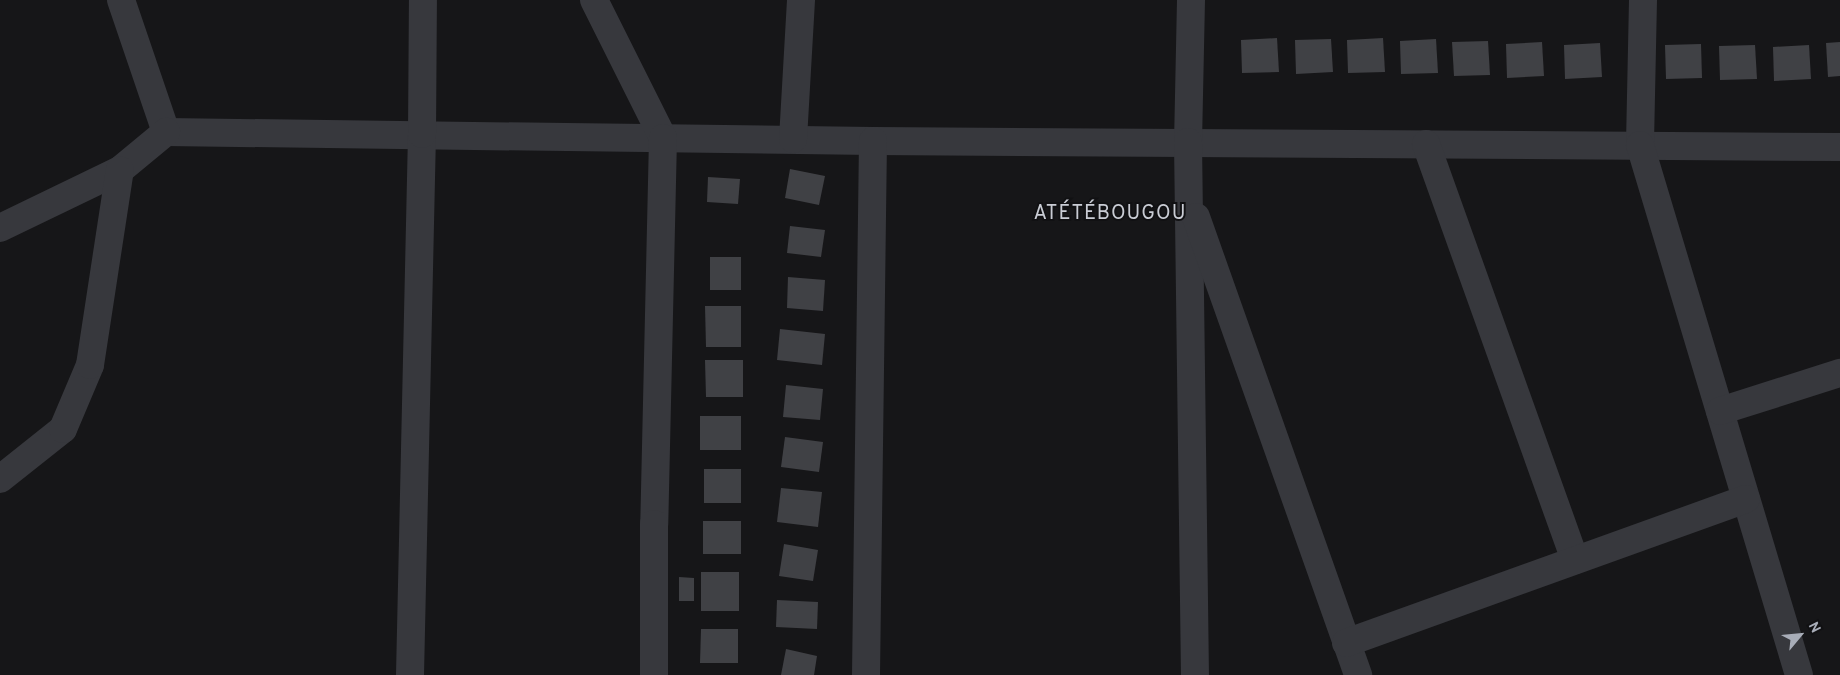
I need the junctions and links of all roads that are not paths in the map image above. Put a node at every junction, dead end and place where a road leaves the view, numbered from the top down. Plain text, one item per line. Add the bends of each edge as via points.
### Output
1 (121, 0) edge
2 (423, 0) edge
3 (594, 0) edge
4 (801, 0) edge
5 (1191, 0) edge
6 (1643, 0) edge
7 (166, 132) junction
8 (422, 134) junction
9 (664, 138) junction
10 (793, 139) junction
11 (873, 141) junction
12 (1188, 142) junction
13 (1426, 144) junction
14 (1640, 145) junction
15 (1840, 147) edge
16 (120, 170) junction
17 (1188, 195) junction
18 (0, 228) edge
19 (1840, 373) edge
20 (1720, 411) junction
21 (0, 479) edge
22 (1746, 498) junction
23 (1575, 560) junction
24 (1346, 643) junction
25 (410, 675) edge
26 (654, 675) edge
27 (866, 675) edge
28 (1195, 675) edge
29 (1358, 675) edge
30 (1799, 675) edge

1 - 7 street
2 - 8 street
3 - 9 street
4 - 10 street
5 - 12 street
6 - 14 street
7 - 8 street
7 - 16 street
8 - 9 street
8 - 25 street
9 - 10 street
9 - 26 street via 654,524
10 - 11 street
11 - 12 street
11 - 27 street
12 - 13 street
12 - 17 street
13 - 14 street
13 - 23 street
14 - 15 street
14 - 20 street
16 - 18 street
16 - 21 street via 90,365 63,429
17 - 24 street
17 - 28 street
19 - 20 street
20 - 22 street
22 - 23 street
22 - 30 street
23 - 24 street
24 - 29 street

